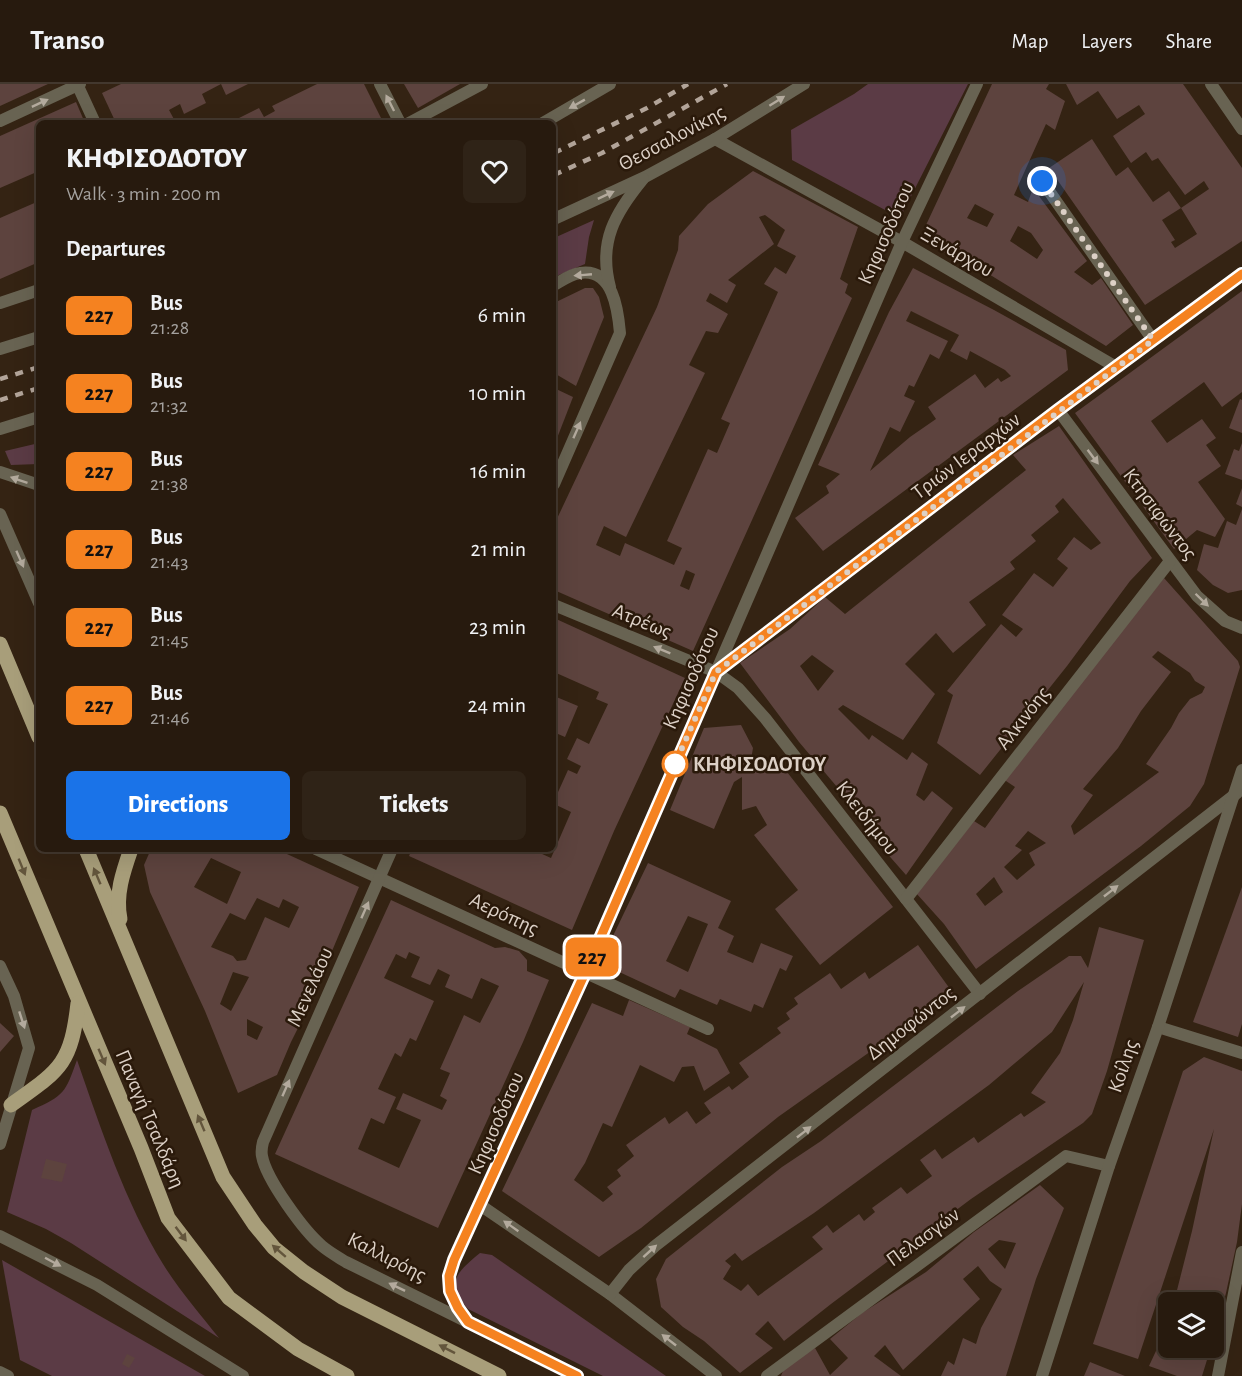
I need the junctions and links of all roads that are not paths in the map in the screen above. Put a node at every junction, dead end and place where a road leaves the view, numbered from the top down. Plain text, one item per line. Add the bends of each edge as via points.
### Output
1 (78, 84) edge
2 (380, 84) edge
3 (482, 84) edge
4 (610, 84) edge
5 (804, 84) edge
6 (977, 84) edge
7 (1211, 84) edge
8 (94, 120) edge
9 (398, 120) edge
10 (415, 120) edge
11 (548, 120) edge
12 (0, 121) edge
13 (1242, 129) edge
14 (715, 139) junction
15 (645, 177) junction
16 (1042, 181) dead end
17 (556, 218) edge
18 (902, 242) junction
19 (1242, 274) edge
20 (556, 284) edge
21 (610, 287) junction
22 (36, 291) edge
23 (0, 303) edge
24 (36, 338) edge
25 (1153, 340) junction
26 (0, 349) edge
27 (1116, 367) junction
28 (1058, 410) junction
29 (36, 418) edge
30 (0, 429) edge
31 (0, 472) edge
32 (556, 479) edge
33 (36, 484) edge
34 (0, 514) edge
35 (1170, 561) junction
36 (36, 596) edge
37 (556, 606) edge
38 (1242, 628) edge
39 (0, 644) edge
40 (716, 672) junction
41 (25, 704) junction
42 (36, 720) edge
43 (36, 730) edge
44 (1242, 770) edge
45 (1238, 792) edge
46 (0, 813) edge
47 (87, 852) edge
48 (130, 852) edge
49 (323, 852) edge
50 (391, 852) edge
51 (379, 878) junction
52 (906, 899) junction
53 (125, 942) junction
54 (0, 966) edge
55 (585, 973) junction
56 (980, 994) junction
57 (78, 1003) junction
58 (1158, 1027) junction
59 (708, 1029) dead end
60 (1242, 1053) edge
61 (4, 1105) edge
62 (263, 1142) joint
63 (0, 1144) edge
64 (1109, 1167) junction
65 (480, 1205) junction
66 (0, 1236) edge
67 (1242, 1252) edge
68 (610, 1294) junction
69 (468, 1322) junction
70 (0, 1372) edge
71 (8, 1376) edge
72 (243, 1376) edge
73 (347, 1376) edge
74 (499, 1376) edge
75 (577, 1376) edge
76 (716, 1376) edge
77 (767, 1376) edge
78 (1042, 1376) edge
79 (1218, 1376) edge

1 - 8 street
12 -> 1 street
9 -> 2 street
3 - 10 street
4 -> 11 street
14 -> 5 street, Θεσσαλονίκης
6 - 18 street, Κηφισοδότου
7 - 13 street
14 - 15 street, Θεσσαλονίκης
14 - 18 street, Ξενάρχου
17 -> 15 street, Θεσσαλονίκης
15 - 21 street via 627,199 609,235 605,267
16 - 25 street
18 - 27 street, Ξενάρχου
18 - 40 street, Κηφισοδότου
19 - 25 street, Τριών Ιεραρχών
21 -> 20 street via 593,273 579,273
32 -> 21 street via 620,333
22 - 23 street
24 - 26 street
25 - 27 street, Τριών Ιεραρχών
27 - 28 street, Τριών Ιεραρχών
28 -> 35 street, Κτησιφώντος
28 - 40 street, Τριών Ιεραρχών
29 - 30 street
33 -> 31 street
34 -> 36 street
35 -> 38 street, Κτησιφώντος via 1197,596 1225,621
35 - 52 street, Αλκινόης
40 -> 37 street, Ατρέως
39 - 41 main road
40 - 52 street, Κλειδήμου via 738,688 765,718
40 - 55 street, Κηφισοδότου
41 - 42 main road
41 - 43 main road
44 - 45 street, Κοίλης
56 -> 45 street, Δημοφώντος
45 - 58 street, Κοίλης
46 -> 57 main road, Παναγή Τσαλδάρη
53 -> 47 main road
48 - 53 main road via 117,906
49 - 51 street, Αερόπης
50 - 51 street, Μενελάου
51 - 55 street, Αερόπης
62 -> 51 street, Μενελάου
52 - 56 street, Κλειδήμου
74 -> 53 main road via 342,1297 274,1248 255,1226 223,1176
54 -> 61 street via 14,996 29,1048
55 - 59 street, Αερόπης
55 - 65 street, Κηφισοδότου
68 -> 56 street, Δημοφώντος via 655,1246
57 - 61 main road via 71,1044 59,1067 52,1076
57 -> 73 main road, Παναγή Τσαλδάρη via 168,1218 229,1298 298,1348
58 - 60 street
58 - 64 street, Κοίλης
61 - 63 street
69 -> 62 street, Καλλιρόης via 346,1262 322,1245 304,1226 266,1170
64 - 77 street, Πελασγών via 1066,1156
64 - 78 street, Κοίλης
68 -> 65 street
65 - 69 street, Κηφισοδότου via 449,1276 453,1300
66 -> 72 street via 97,1285
67 - 79 street
76 -> 68 street
69 - 75 street, Καλλιρόης
70 - 71 street

